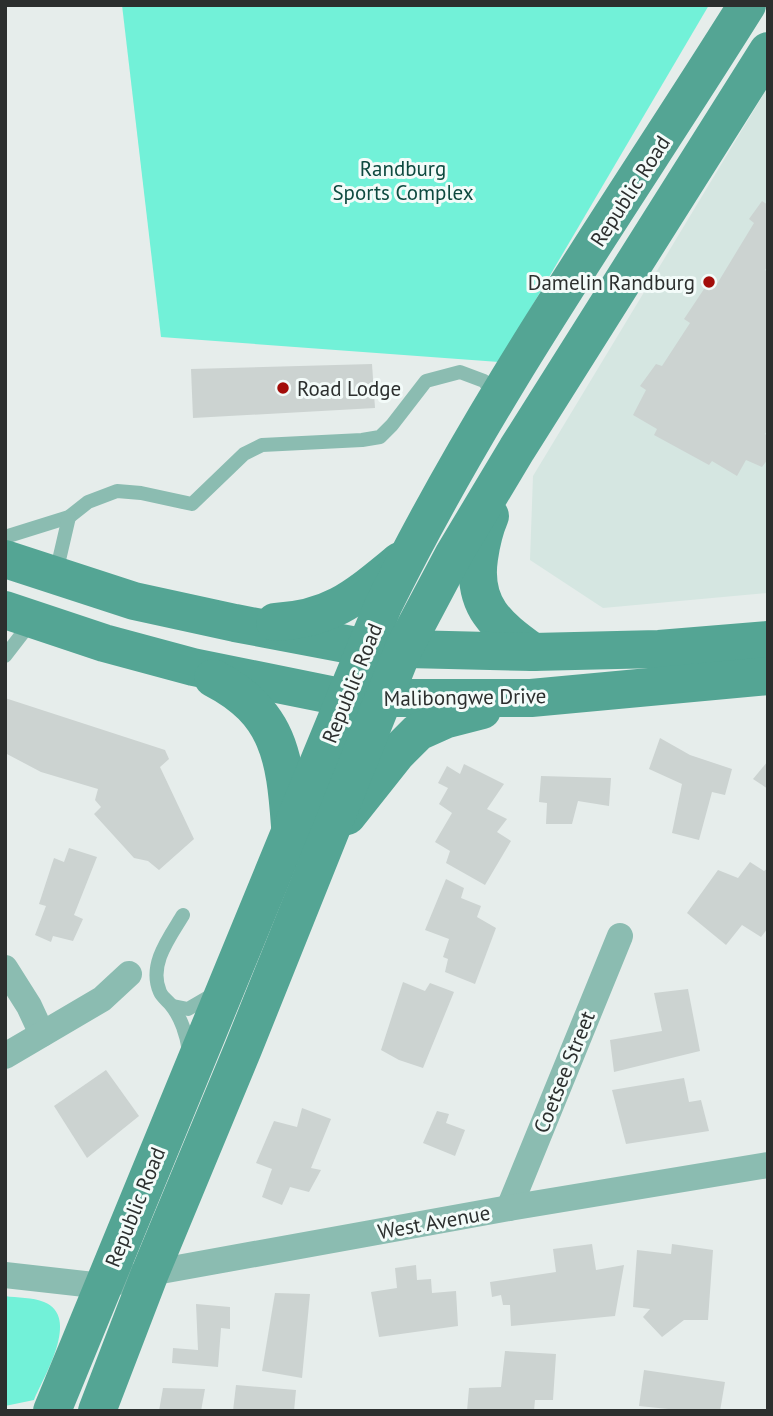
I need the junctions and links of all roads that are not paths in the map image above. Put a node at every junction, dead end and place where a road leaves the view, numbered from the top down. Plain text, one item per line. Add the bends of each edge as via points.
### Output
1 (747, 5) edge
2 (768, 51) edge
3 (498, 399) junction
4 (517, 449) junction
5 (69, 517) junction
6 (5, 537) edge
7 (409, 553) junction
8 (5, 559) edge
9 (55, 576) junction
10 (19, 615) edge
11 (234, 623) junction
12 (768, 640) edge
13 (385, 649) junction
14 (533, 652) junction
15 (5, 656) edge
16 (193, 667) junction
17 (768, 676) edge
18 (346, 698) junction
19 (383, 698) junction
20 (531, 698) junction
21 (291, 830) junction
22 (326, 842) junction
23 (183, 915) dead end
24 (620, 936) dead end
25 (5, 968) edge
26 (129, 974) dead end
27 (229, 980) junction
28 (173, 1006) junction
29 (42, 1034) junction
30 (5, 1056) edge
31 (193, 1070) junction
32 (768, 1165) edge
33 (509, 1208) junction
34 (150, 1273) junction
35 (5, 1275) edge
36 (103, 1286) junction
37 (53, 1402) edge
38 (97, 1411) edge

1 - 3 main road, Republic Road
2 - 4 main road, Republic Road
3 - 5 lane via 484,382 460,372 426,381 380,437 262,446 244,454 192,504 117,491 88,502
3 - 7 main road, Republic Road
4 - 13 main road, Republic Road via 454,554
4 - 14 main road via 485,528 477,574 479,592 496,623
5 - 6 lane
5 - 9 lane
7 - 11 main road via 351,600 317,615
7 - 13 main road, Republic Road via 383,606
8 - 9 main road
9 - 11 main road via 134,601
10 - 15 lane
10 - 16 main road, Malibongwe Drive
11 - 13 main road
12 - 14 main road
13 - 14 main road
13 - 18 main road, Republic Road
13 - 19 main road, Republic Road
16 - 18 main road, Malibongwe Drive
16 - 21 main road via 231,687 265,719 280,750
17 - 20 main road, Malibongwe Drive
18 - 19 main road, Malibongwe Drive
18 - 21 main road, Republic Road
19 - 20 main road, Malibongwe Drive
19 - 22 main road, Republic Road
20 - 22 main road via 447,719 418,732
21 - 27 main road, Republic Road
22 - 34 main road, Republic Road
23 - 28 lane via 162,950 156,973 160,994
24 - 33 street, Coetsee Street
25 - 29 street
26 - 29 street via 102,999
27 - 28 lane via 188,1009
27 - 31 main road, Republic Road
28 - 31 lane
29 - 30 street
31 - 36 main road, Republic Road
32 - 33 street, West Avenue
33 - 34 street, West Avenue
34 - 36 street, West Avenue
34 - 38 main road, Republic Road
35 - 36 street
36 - 37 main road, Republic Road

